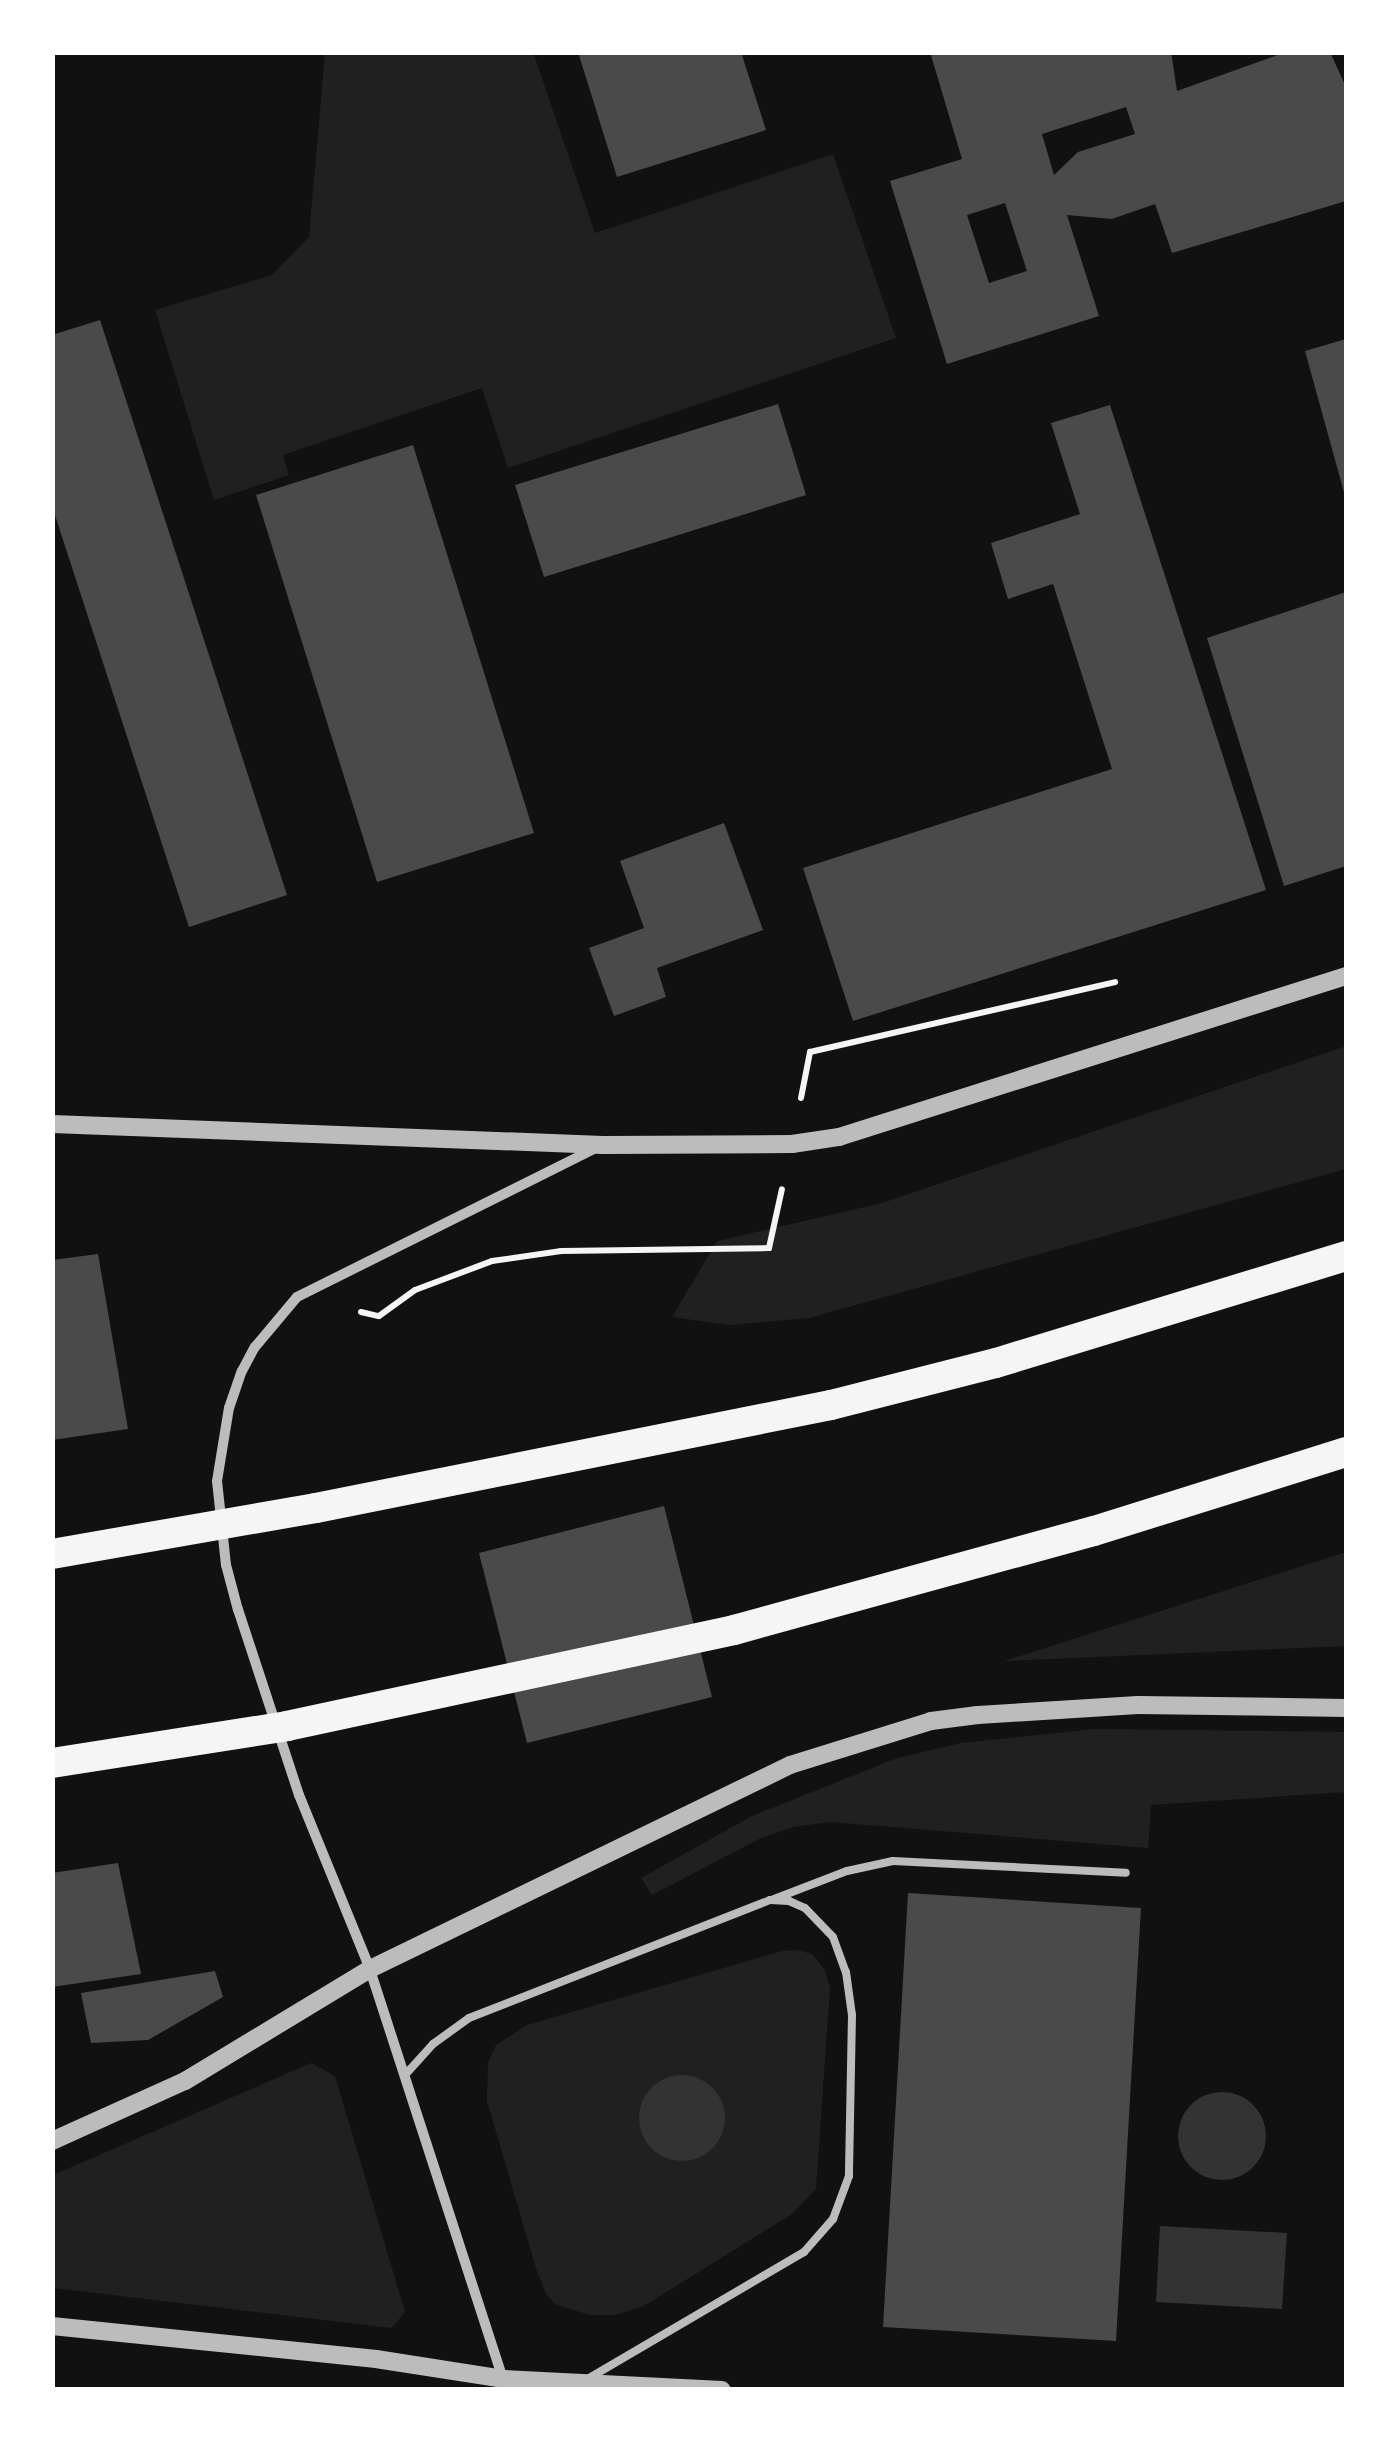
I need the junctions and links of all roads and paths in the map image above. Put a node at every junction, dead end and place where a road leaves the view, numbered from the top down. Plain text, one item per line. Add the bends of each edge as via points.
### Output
1 (1346, 976) edge
2 (52, 1124) edge
3 (603, 1144) junction
4 (1346, 1256) edge
5 (1346, 1452) edge
6 (52, 1554) edge
7 (1346, 1708) edge
8 (52, 1763) edge
9 (1126, 1873) dead end
10 (770, 1900) junction
11 (370, 1968) junction
12 (406, 2075) junction
13 (52, 2141) edge
14 (52, 2326) edge
15 (582, 2383) junction
16 (501, 2384) edge
17 (722, 2390) edge

1 - 3 street via 839,1138 759,1147
2 - 3 street
3 - 11 street via 297,1297 255,1346 228,1408 217,1481 226,1565 299,1795
4 - 6 highway via 996,1364 680,1438
5 - 8 highway via 1094,1531 734,1630 288,1726
7 - 11 street via 1138,1705 931,1722 790,1765
9 - 10 lane via 893,1862
10 - 12 lane via 469,2018
10 - 15 lane via 805,1908 833,1937 846,1972 852,2015 843,2198 804,2252
11 - 12 street
11 - 13 street via 185,2081
12 - 16 street
14 - 16 street via 376,2360
15 - 16 street
15 - 17 street

